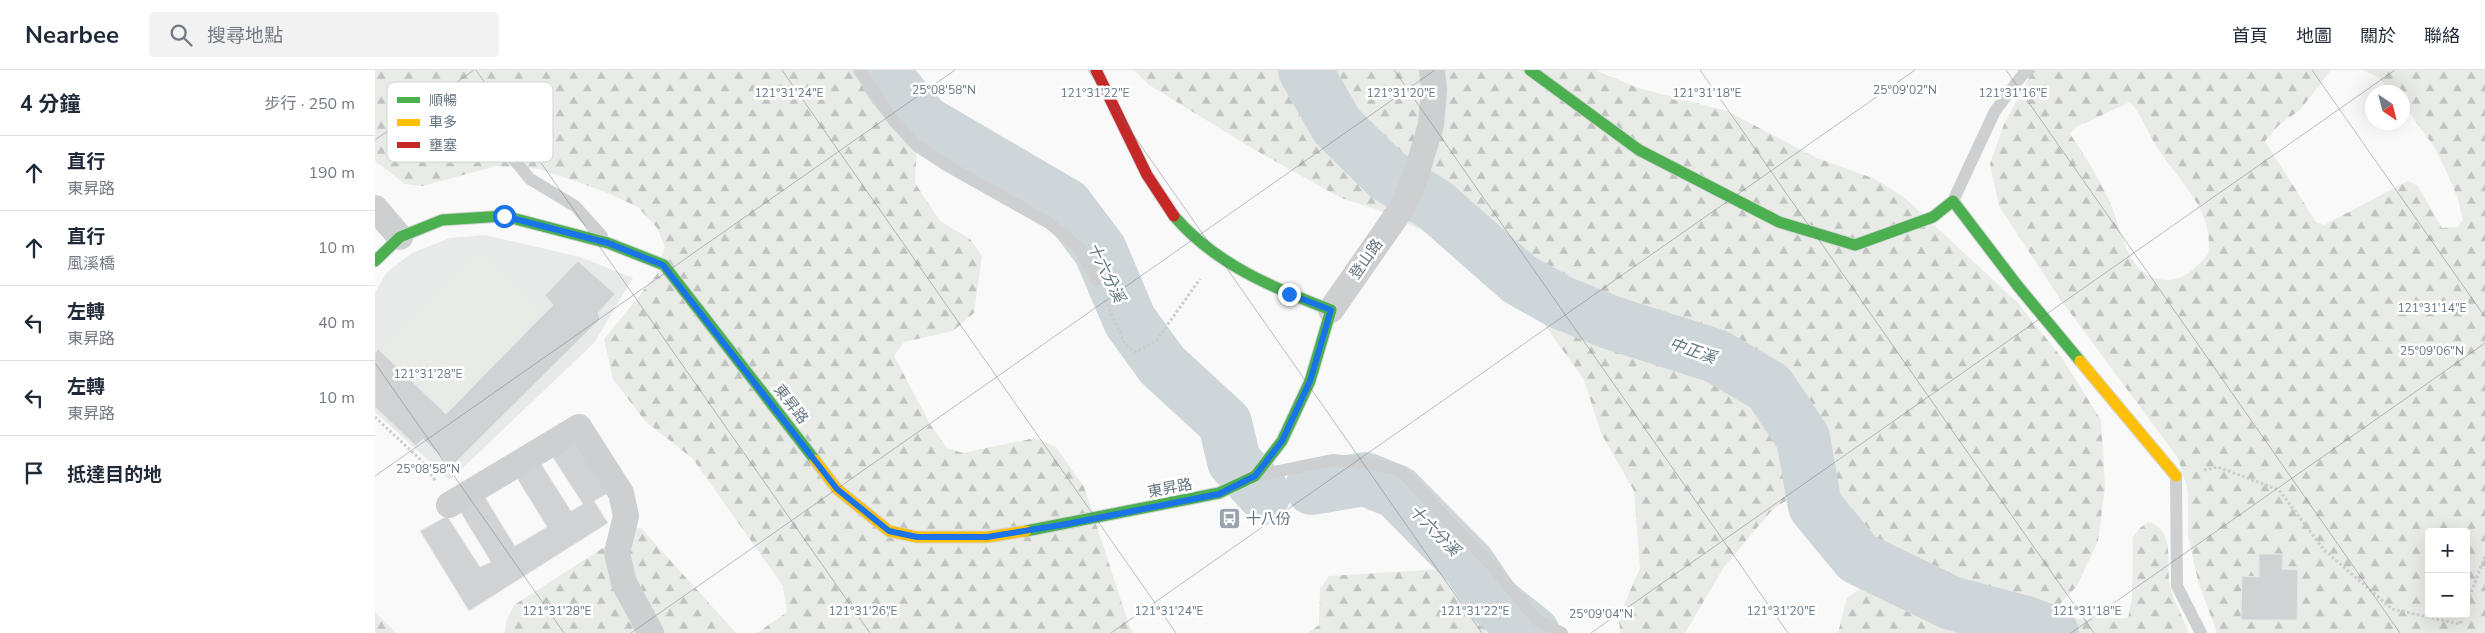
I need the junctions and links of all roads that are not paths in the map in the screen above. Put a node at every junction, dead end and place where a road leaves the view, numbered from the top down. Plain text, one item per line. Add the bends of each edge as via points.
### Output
1 (859, 70) edge
2 (1096, 70) edge
3 (1432, 70) edge
4 (1530, 70) edge
5 (2029, 70) edge
6 (516, 162) edge
7 (1953, 201) junction
8 (375, 208) edge
9 (400, 237) junction
10 (608, 243) junction
11 (375, 260) edge
12 (1097, 280) road end
13 (1331, 310) junction
14 (1255, 476) junction
15 (2176, 476) joint
16 (443, 495) road end
17 (651, 633) edge
18 (1562, 633) edge
19 (2201, 633) edge

1 - 12 lane via 894,121 917,146 1049,223 1079,248
2 - 13 street via 1157,192 1185,229 1217,256 1289,294
3 - 13 street, 登山路 via 1431,125 1403,208
4 - 7 street via 1639,150 1779,222 1855,244 1933,218
5 - 7 lane via 1995,111
6 - 10 lane via 530,179 575,206
7 - 15 street via 2017,285
8 - 9 street
9 - 10 street, 東昇路 via 442,220 504,216
9 - 11 street, 東昇路
10 - 14 street, 東昇路 via 663,265 837,489 889,531 917,537 987,537 1219,494
13 - 14 street via 1310,381 1282,441
14 - 18 lane via 1333,460 1374,464 1401,472 1492,566 1537,620
15 - 19 lane via 2177,586
16 - 17 street via 579,427 621,493 626,516 617,552 624,583

